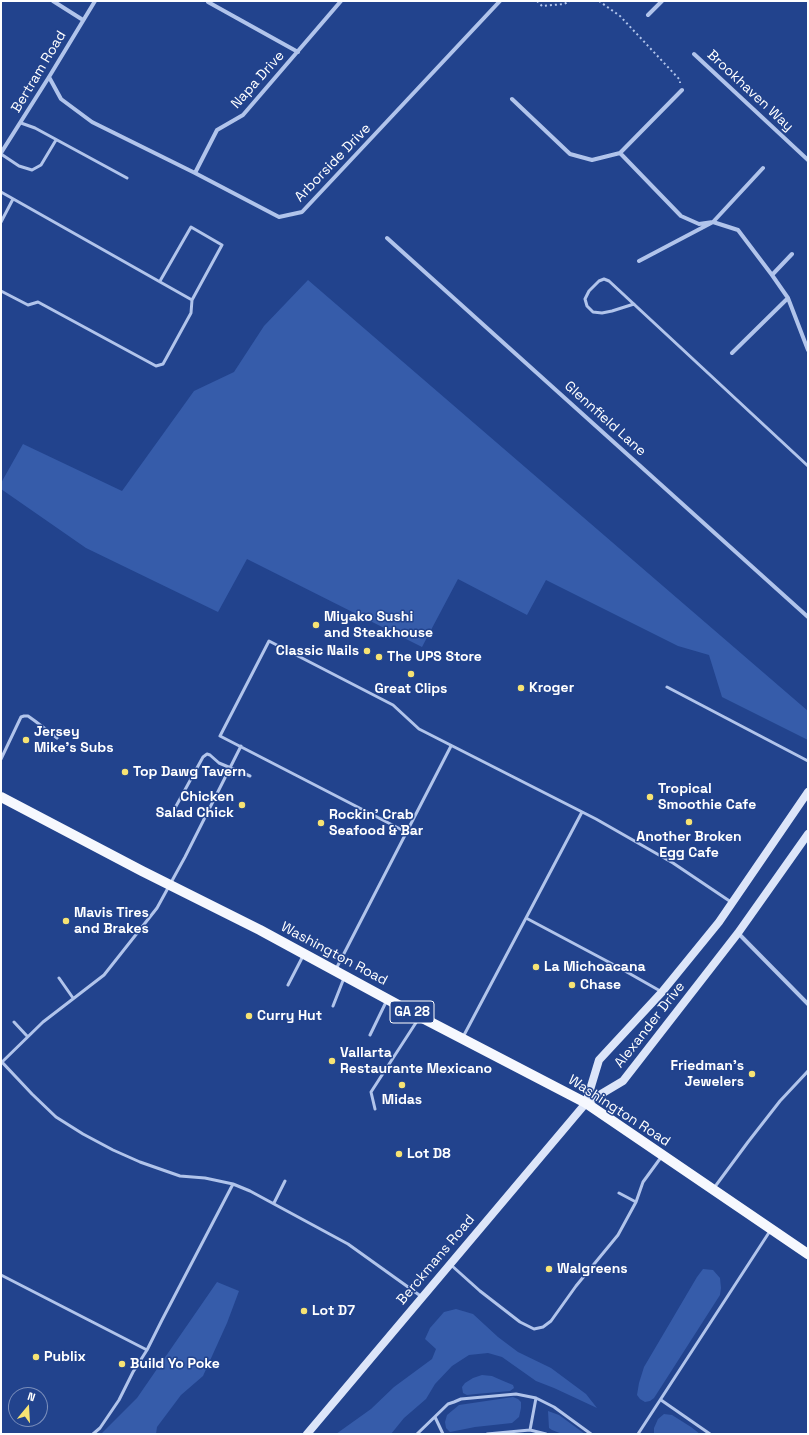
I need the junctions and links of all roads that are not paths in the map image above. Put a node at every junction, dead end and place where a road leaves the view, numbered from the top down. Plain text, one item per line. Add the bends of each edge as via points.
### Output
1 (53, 1) edge
2 (95, 1) edge
3 (341, 1) edge
4 (500, 1) edge
5 (662, 1) edge
6 (208, 2) edge
7 (648, 15) dead end
8 (83, 20) junction
9 (298, 52) junction
10 (694, 54) dead end
11 (49, 77) junction
12 (682, 90) road end
13 (512, 99) dead end
14 (21, 123) junction
15 (56, 140) junction
16 (620, 153) junction
17 (1, 154) edge
18 (808, 160) edge
19 (763, 168) dead end
20 (195, 173) junction
21 (128, 178) dead end
22 (1, 192) edge
23 (13, 199) junction
24 (1, 222) edge
25 (713, 222) junction
26 (387, 238) dead end
27 (792, 254) dead end
28 (639, 261) dead end
29 (772, 275) junction
30 (160, 281) junction
31 (1, 291) edge
32 (788, 298) junction
33 (192, 300) junction
34 (634, 304) junction
35 (808, 350) edge
36 (732, 354) dead end
37 (808, 466) edge
38 (808, 617) edge
39 (667, 687) dead end
40 (58, 738) dead end
41 (241, 746) junction
42 (451, 746) junction
43 (1, 758) edge
44 (808, 761) edge
45 (230, 768) junction
46 (250, 776) dead end
47 (808, 792) edge
48 (1, 797) edge
49 (175, 808) dead end
50 (582, 812) junction
51 (406, 832) junction
52 (808, 834) edge
53 (169, 884) junction
54 (733, 902) junction
55 (526, 918) junction
56 (738, 933) junction
57 (304, 954) junction
58 (335, 971) junction
59 (345, 976) junction
60 (59, 978) dead end
61 (288, 985) dead end
62 (662, 992) junction
63 (73, 998) junction
64 (388, 999) junction
65 (808, 1004) edge
66 (333, 1006) dead end
67 (420, 1016) junction
68 (14, 1022) dead end
69 (370, 1035) dead end
70 (27, 1036) junction
71 (462, 1038) junction
72 (1, 1062) edge
73 (808, 1071) edge
74 (586, 1103) junction
75 (376, 1109) dead end
76 (663, 1155) junction
77 (285, 1181) dead end
78 (233, 1184) junction
79 (713, 1189) junction
80 (619, 1193) dead end
81 (636, 1202) junction
82 (274, 1203) junction
83 (772, 1229) junction
84 (808, 1254) edge
85 (450, 1264) junction
86 (1, 1275) edge
87 (422, 1297) junction
88 (147, 1350) junction
89 (536, 1398) junction
90 (661, 1400) junction
91 (435, 1417) junction
92 (530, 1430) junction
93 (93, 1434) edge
94 (307, 1434) edge
95 (417, 1434) edge
96 (443, 1434) edge
97 (487, 1434) edge
98 (546, 1434) edge
99 (591, 1434) edge
100 (638, 1434) edge
101 (710, 1434) edge

1 - 8 street
2 - 8 street, Bertram Road
3 - 9 street, Napa Drive
4 - 20 street, Arborside Drive via 302,212 279,217
5 - 7 street
6 - 9 street
8 - 11 street, Bertram Road
9 - 20 street, Napa Drive via 243,115 217,130
10 - 18 street, Brookhaven Way
11 - 14 street, Bertram Road
11 - 20 street, Arborside Drive via 61,99 92,122
12 - 16 street
13 - 16 street via 570,154 592,160
14 - 15 lane
14 - 17 street, Bertram Road
15 - 17 lane via 41,165 32,170
15 - 21 lane
16 - 25 street via 681,216 699,224
19 - 25 street
22 - 23 lane
23 - 24 lane
23 - 30 lane
25 - 28 street
25 - 29 street via 738,230
26 - 38 street, Glennfield Lane
27 - 29 street
29 - 32 street
30 - 33 lane
30 - 33 lane via 191,227 222,245
31 - 33 lane via 28,306 38,302 156,366 163,364 191,313
32 - 35 street
32 - 36 street
34 - 34 lane via 604,279 589,291 585,300 593,312 602,313
34 - 37 lane
39 - 44 lane
40 - 43 lane via 28,716 21,717
41 - 42 lane via 220,736 269,641 393,705 419,729
41 - 45 lane
41 - 51 lane
42 - 50 lane
42 - 51 lane
45 - 46 lane
45 - 49 lane via 210,755 204,755
45 - 53 lane
47 - 54 main road, Alexander Drive
48 - 53 main road, Washington Road / GA 28
50 - 54 lane via 673,863
50 - 55 lane
51 - 58 lane
52 - 56 main road, Alexander Drive
53 - 57 main road, Washington Road / GA 28
53 - 63 lane via 157,908 104,975
54 - 62 main road, Alexander Drive
55 - 62 lane
55 - 71 lane
56 - 65 street
56 - 74 main road, Alexander Drive via 623,1081
57 - 58 main road, Washington Road / GA 28
57 - 61 lane
58 - 59 main road, Washington Road / GA 28
59 - 64 main road, Washington Road / GA 28
59 - 66 lane
60 - 63 lane
62 - 74 main road, Alexander Drive via 599,1060
63 - 70 lane
64 - 67 main road, Washington Road / GA 28
64 - 69 lane
67 - 71 main road, Washington Road / GA 28
67 - 75 lane via 371,1092
68 - 70 lane
70 - 72 lane
71 - 74 main road, Washington Road / GA 28
72 - 78 lane via 56,1117 112,1150 180,1176
73 - 79 lane via 780,1102
74 - 76 main road, Washington Road / GA 28
74 - 85 main road, Berckmans Road
76 - 79 main road, Washington Road / GA 28
76 - 81 lane via 643,1182
77 - 82 lane
78 - 82 lane
78 - 88 lane
79 - 83 main road, Washington Road / GA 28
80 - 81 lane
81 - 85 lane via 618,1235 551,1321 543,1327 534,1329 520,1322
82 - 87 lane via 348,1244
83 - 84 main road, Washington Road / GA 28
83 - 90 lane
85 - 87 main road, Berckmans Road
86 - 88 lane
87 - 94 main road, Berckmans Road
88 - 93 lane via 119,1400
89 - 91 lane via 516,1394 461,1399 448,1404
89 - 92 lane
89 - 99 lane via 562,1412
90 - 100 lane
90 - 101 lane
91 - 95 lane
91 - 96 lane
92 - 97 lane
92 - 98 lane

